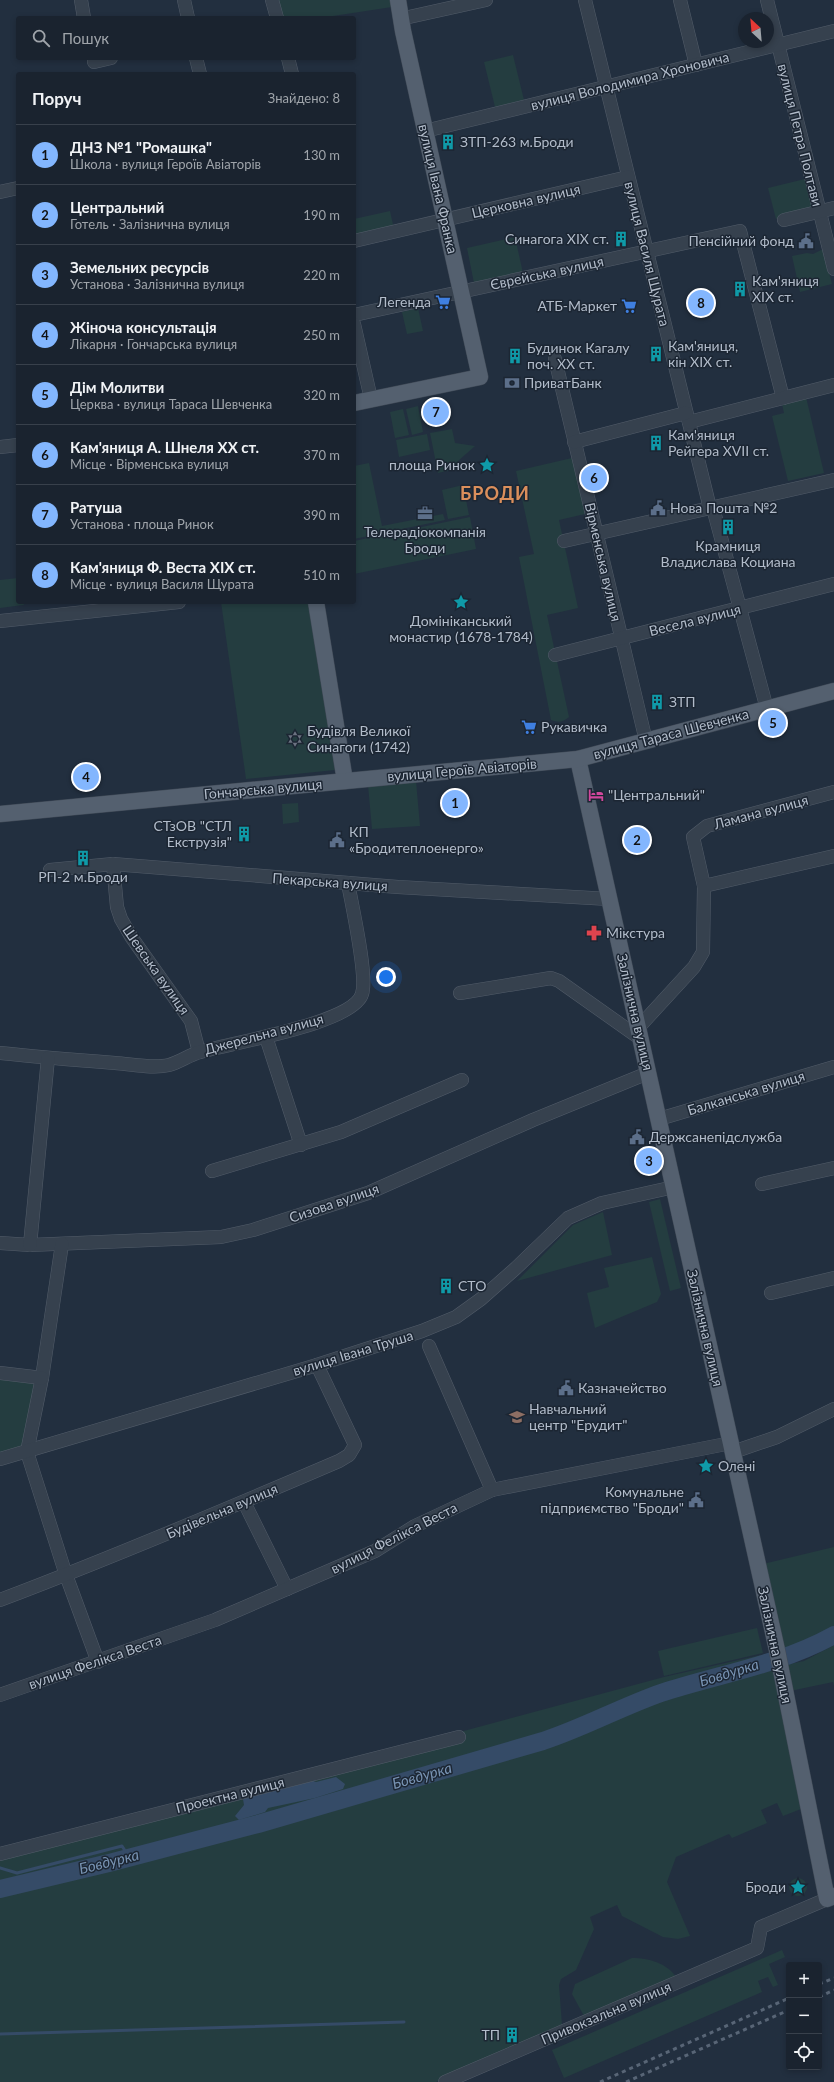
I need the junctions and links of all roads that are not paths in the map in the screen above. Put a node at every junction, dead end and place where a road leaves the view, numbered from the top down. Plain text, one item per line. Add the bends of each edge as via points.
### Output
1 (81, 0) edge
2 (184, 0) edge
3 (272, 0) edge
4 (398, 0) edge
5 (486, 0) edge
6 (585, 0) edge
7 (680, 0) edge
8 (767, 0) edge
9 (84, 16) edge
10 (188, 16) edge
11 (276, 16) edge
12 (400, 19) junction
13 (834, 31) edge
14 (778, 45) junction
15 (106, 60) edge
16 (196, 60) edge
17 (288, 60) edge
18 (95, 64) edge
19 (696, 65) junction
20 (200, 72) edge
21 (292, 72) edge
22 (606, 88) junction
23 (425, 131) junction
24 (628, 177) junction
25 (16, 188) edge
26 (0, 192) edge
27 (834, 208) edge
28 (820, 211) junction
29 (445, 220) junction
30 (784, 220) dead end
31 (356, 241) edge
32 (646, 251) junction
33 (834, 269) edge
34 (461, 292) junction
35 (356, 315) edge
36 (356, 333) edge
37 (555, 359) dead end
38 (834, 385) edge
39 (783, 398) junction
40 (371, 399) junction
41 (356, 403) edge
42 (688, 418) junction
43 (574, 442) junction
44 (16, 445) edge
45 (0, 446) edge
46 (834, 480) edge
47 (711, 508) junction
48 (596, 534) junction
49 (564, 541) dead end
50 (834, 584) edge
51 (160, 604) edge
52 (316, 604) edge
53 (739, 608) junction
54 (0, 621) edge
55 (621, 639) junction
56 (555, 655) dead end
57 (834, 691) edge
58 (766, 709) junction
59 (646, 741) junction
60 (578, 759) junction
61 (346, 781) junction
62 (834, 792) edge
63 (0, 814) edge
64 (834, 856) edge
65 (113, 864) junction
66 (50, 870) dead end
67 (348, 883) junction
68 (704, 886) junction
69 (610, 900) junction
70 (460, 993) dead end
71 (639, 1033) junction
72 (266, 1037) junction
73 (199, 1052) junction
74 (0, 1053) edge
75 (48, 1058) junction
76 (834, 1067) edge
77 (648, 1073) junction
78 (462, 1080) dead end
79 (659, 1119) junction
80 (301, 1145) junction
81 (834, 1168) edge
82 (212, 1171) dead end
83 (762, 1184) dead end
84 (674, 1188) junction
85 (0, 1243) edge
86 (62, 1244) junction
87 (30, 1245) junction
88 (834, 1278) edge
89 (771, 1293) dead end
90 (429, 1346) dead end
91 (317, 1365) junction
92 (0, 1373) edge
93 (42, 1378) junction
94 (834, 1409) edge
95 (732, 1448) junction
96 (27, 1452) junction
97 (0, 1459) edge
98 (492, 1490) junction
99 (244, 1502) junction
100 (66, 1575) junction
101 (287, 1589) junction
102 (0, 1600) edge
103 (98, 1662) junction
104 (0, 1695) edge
105 (459, 1737) dead end
106 (0, 1854) edge
107 (830, 1897) edge
108 (445, 2082) edge

1 - 9 street
2 - 10 street
3 - 11 street
4 - 12 main road, вулиця Івана Франка
5 - 12 street
6 - 22 street, вулиця Василя Щурата
7 - 19 street
8 - 14 street, вулиця Петра Полтави
12 - 23 main road, вулиця Івана Франка
13 - 14 street, вулиця Володимира Хроновича
14 - 19 street, вулиця Володимира Хроновича
14 - 28 street, вулиця Петра Полтави
15 - 18 street
16 - 20 street
17 - 21 street
19 - 22 street, вулиця Володимира Хроновича
22 - 23 street, вулиця Володимира Хроновича
22 - 24 street, вулиця Василя Щурата
23 - 29 main road, вулиця Івана Франка
24 - 29 street, Церковна вулиця
24 - 32 street, вулиця Василя Щурата
25 - 26 street
27 - 28 street
28 - 30 street
28 - 33 street, вулиця Петра Полтави
29 - 31 street, Церковна вулиця
29 - 34 main road, вулиця Івана Франка
32 - 34 street, Єврейська вулиця
32 - 39 street, Єврейська вулиця via 740,231
32 - 42 street, вулиця Василя Щурата
34 - 35 street, Єврейська вулиця
34 - 40 main road, вулиця Івана Франка via 480,377
36 - 40 street
37 - 43 street, Вірменська вулиця
38 - 39 street
39 - 42 street
40 - 41 main road
42 - 43 street
42 - 47 street, вулиця Василя Щурата
43 - 48 street, Вірменська вулиця
44 - 45 street
46 - 47 street
47 - 48 street
47 - 53 street, вулиця Василя Щурата
48 - 49 street
48 - 55 street, Вірменська вулиця
50 - 53 street, Весела вулиця
51 - 54 street
52 - 61 main road
53 - 55 street, Весела вулиця
53 - 58 street, вулиця Василя Щурата
55 - 56 street, Весела вулиця
55 - 59 street, Вірменська вулиця
57 - 58 main road, вулиця Тараса Шевченка
58 - 59 main road, вулиця Тараса Шевченка
59 - 60 main road, вулиця Тараса Шевченка
60 - 61 main road, вулиця Героїв Авіаторів
60 - 69 main road, Залізнична вулиця
61 - 63 main road, Гончарська вулиця
62 - 68 street, Ламана вулиця via 707,826 698,832 693,836
64 - 68 street
65 - 66 street, Пекарська вулиця
65 - 67 street, Пекарська вулиця
65 - 73 street, Шевська вулиця via 117,907 121,919 191,1021
67 - 69 street, Пекарська вулиця
67 - 72 street, Джерельна вулиця via 362,966 362,995 356,1004 345,1010 306,1026
68 - 71 street via 703,952 694,967
69 - 71 main road, Залізнична вулиця
70 - 71 street via 551,978
71 - 77 main road, Залізнична вулиця
72 - 73 street, Джерельна вулиця
72 - 80 street
73 - 75 street, Джерельна вулиця via 169,1065
74 - 75 street, Джерельна вулиця
75 - 87 street
76 - 79 street, Балканська вулиця
77 - 79 main road, Залізнична вулиця
77 - 86 street, Сизова вулиця via 533,1120 368,1194 253,1230 220,1237
78 - 80 street via 341,1132
79 - 84 main road, Залізнична вулиця
80 - 82 street
81 - 83 street
84 - 91 street, вулиця Івана Труша via 602,1203 568,1218 510,1274 456,1317 422,1331
84 - 95 main road, Залізнична вулиця
85 - 87 street, Сизова вулиця
86 - 87 street, Сизова вулиця
86 - 93 street
88 - 89 street
90 - 98 street
91 - 96 street, вулиця Івана Труша
91 - 99 street, Будівельна вулиця via 355,1445 349,1456 340,1461
92 - 93 street
93 - 96 street
94 - 95 street, вулиця Фелікса Веста via 777,1437
95 - 98 street, вулиця Фелікса Веста
95 - 107 main road, Залізнична вулиця
96 - 97 street, вулиця Івана Труша
96 - 100 street
98 - 101 street, вулиця Фелікса Веста via 415,1526 375,1551
99 - 100 street, Будівельна вулиця
99 - 101 street
100 - 102 street, Будівельна вулиця
100 - 103 street
101 - 103 street, вулиця Фелікса Веста via 215,1620
103 - 104 street, вулиця Фелікса Веста
105 - 106 street, Проектна вулиця
107 - 108 street, Привокзальна вулиця via 761,1927 757,1948

